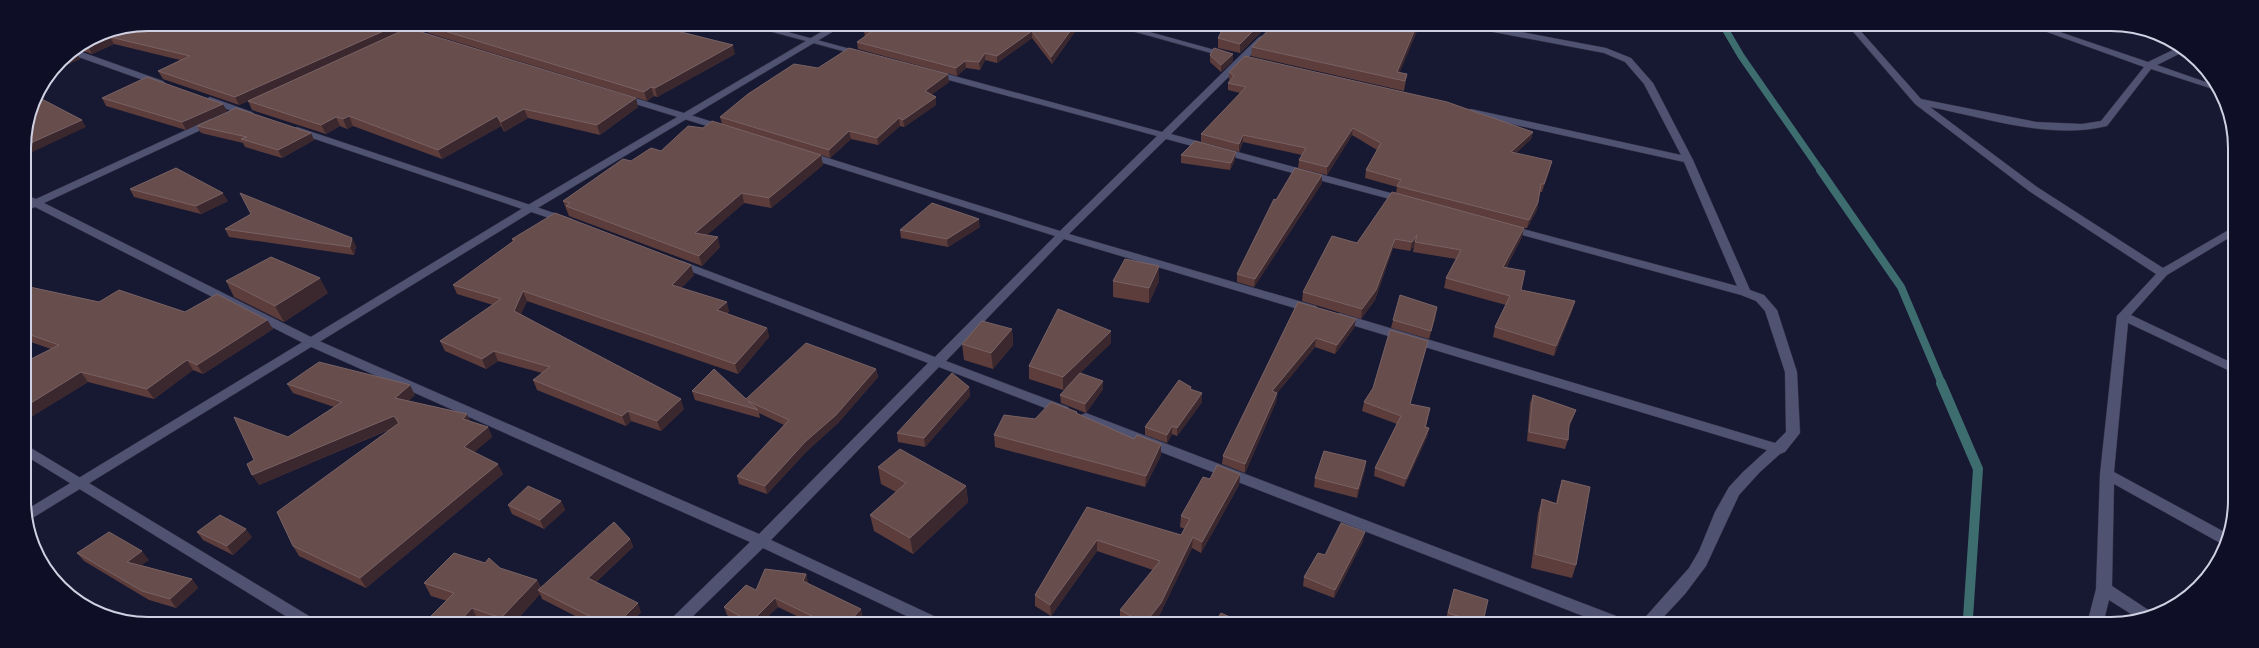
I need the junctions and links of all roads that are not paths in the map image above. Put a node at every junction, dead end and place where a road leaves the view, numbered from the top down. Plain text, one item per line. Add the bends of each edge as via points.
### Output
1 (404, 31) edge
2 (414, 31) edge
3 (775, 31) edge
4 (830, 31) edge
5 (1137, 31) edge
6 (1504, 31) edge
7 (1857, 31) edge
8 (2049, 31) edge
9 (1269, 32) edge
10 (410, 33) junction
11 (425, 37) edge
12 (395, 39) edge
13 (814, 41) junction
14 (2177, 52) edge
15 (79, 54) edge
16 (874, 57) edge
17 (1246, 59) junction
18 (2150, 65) junction
19 (920, 69) edge
20 (170, 86) edge
21 (2210, 86) edge
22 (612, 94) edge
23 (200, 97) edge
24 (1918, 102) junction
25 (252, 104) edge
26 (237, 110) junction
27 (1464, 110) edge
28 (687, 117) junction
29 (260, 118) edge
30 (282, 125) edge
31 (732, 131) edge
32 (1163, 135) junction
33 (799, 152) edge
34 (1688, 160) junction
35 (31, 202) edge
36 (1416, 203) edge
37 (31, 204) edge
38 (532, 207) junction
39 (576, 224) edge
40 (1500, 226) edge
41 (2228, 233) edge
42 (1062, 234) junction
43 (664, 258) edge
44 (2163, 273) junction
45 (1745, 292) junction
46 (2123, 316) junction
47 (313, 343) junction
48 (936, 361) junction
49 (2228, 366) edge
50 (1780, 449) junction
51 (31, 453) edge
52 (2107, 474) junction
53 (81, 484) junction
54 (32, 513) edge
55 (2222, 537) edge
56 (761, 541) junction
57 (2104, 589) junction
58 (2141, 613) edge
59 (299, 617) edge
60 (682, 617) edge
61 (922, 617) edge
62 (1602, 617) edge
63 (1655, 617) edge
64 (2097, 617) edge

1 - 10 street
2 - 10 street
3 - 13 street
4 - 13 street
5 - 17 street
6 - 34 street via 1606,51 1628,60 1648,83
7 - 24 street
8 - 18 street
9 - 17 street
10 - 11 street
10 - 12 street
13 - 16 street
13 - 28 street
14 - 18 street
15 - 20 street
17 - 32 street
18 - 21 street
18 - 24 street via 2104,124 2085,127 2033,124
19 - 32 street
22 - 28 street
23 - 26 street
24 - 44 street via 2033,189
25 - 26 street
26 - 29 street
26 - 35 street
27 - 34 street
28 - 31 street
28 - 38 street
30 - 38 street
32 - 36 street
32 - 42 street
33 - 42 street
34 - 45 street
37 - 47 street
38 - 39 street
38 - 47 street
40 - 45 street
41 - 44 street
42 - 48 street
42 - 50 street
43 - 48 street
44 - 46 street
45 - 50 street via 1760,298 1771,310 1791,372 1793,433
46 - 49 street
46 - 52 street
47 - 53 street
47 - 56 street
48 - 56 street
48 - 62 street
50 - 63 street via 1750,473 1733,492 1705,554 1671,602
51 - 53 street
52 - 55 street
52 - 57 street
53 - 54 street
53 - 59 street
56 - 60 street
56 - 61 street
57 - 58 street
57 - 64 street

